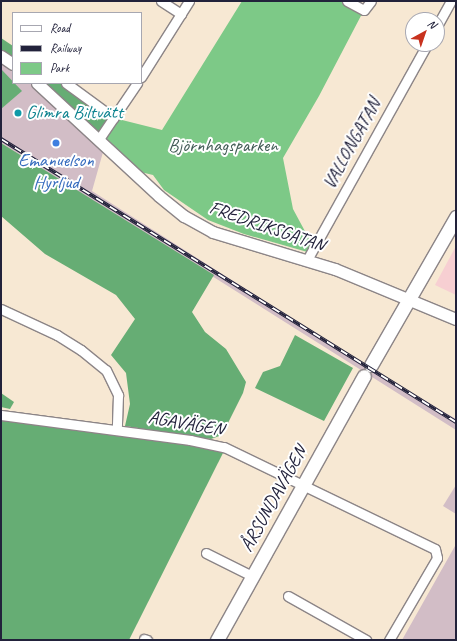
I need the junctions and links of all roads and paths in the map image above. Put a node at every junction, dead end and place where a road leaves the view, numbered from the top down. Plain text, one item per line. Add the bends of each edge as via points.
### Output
1 (161, 1) edge
2 (189, 1) edge
3 (347, 1) edge
4 (371, 1) edge
5 (451, 1) edge
6 (445, 12) edge
7 (181, 14) junction
8 (423, 52) edge
9 (1, 56) edge
10 (12, 63) edge
11 (142, 75) edge
12 (38, 84) edge
13 (67, 84) edge
14 (136, 84) edge
15 (114, 118) junction
16 (99, 139) junction
17 (456, 217) edge
18 (307, 260) junction
19 (410, 299) junction
20 (1, 309) edge
21 (456, 319) edge
22 (371, 365) dead end
23 (364, 376) dead end
24 (1, 415) edge
25 (117, 430) junction
26 (304, 485) junction
27 (206, 553) dead end
28 (252, 576) junction
29 (288, 596) dead end
30 (218, 640) edge
31 (366, 640) edge
32 (389, 640) edge

1 - 7 street
2 - 7 street
3 - 4 street via 364,10
5 - 6 street
7 - 11 street
8 - 18 street, VALLONGATAN
9 - 10 street
12 - 16 street, FREDRIKSGATAN
13 - 15 street
14 - 15 street
15 - 16 street
16 - 18 street, FREDRIKSGATAN via 184,216 220,234
17 - 19 main road
18 - 19 street, FREDRIKSGATAN via 342,271
19 - 21 street, FREDRIKSGATAN
19 - 22 main road
20 - 25 street via 56,335 81,350 106,370 118,395
23 - 26 main road, ÅRSUNDAVÄGEN
24 - 25 street, AGAVÄGEN
25 - 26 street, AGAVÄGEN via 224,447
26 - 28 main road, ÅRSUNDAVÄGEN
26 - 32 street, AGAVÄGEN via 435,549 437,558
27 - 28 street
28 - 30 main road, ÅRSUNDAVÄGEN
29 - 31 street

